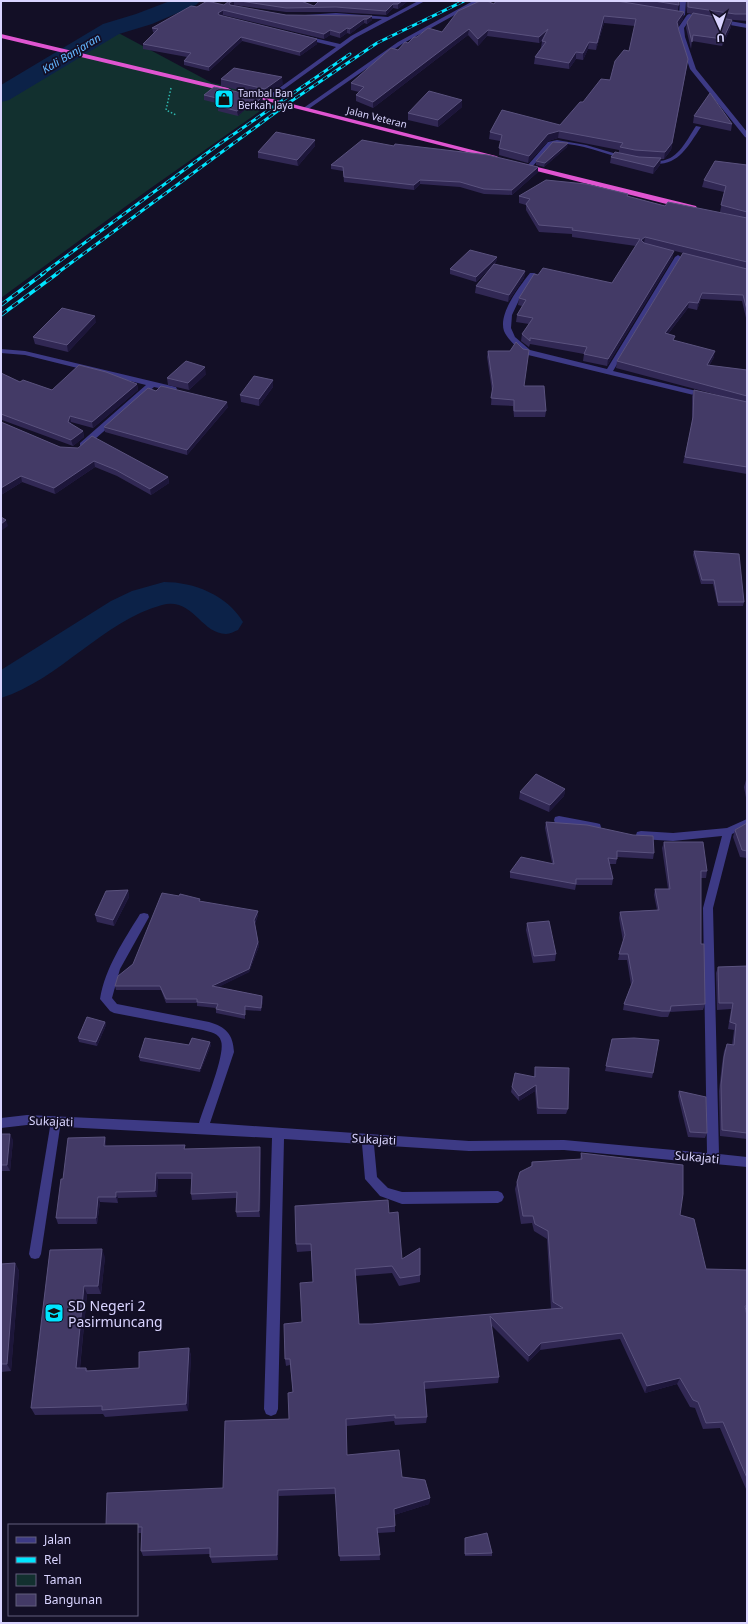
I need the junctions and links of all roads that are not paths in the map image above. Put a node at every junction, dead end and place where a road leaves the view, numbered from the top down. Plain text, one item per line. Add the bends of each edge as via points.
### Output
1 (422, 1) edge
2 (478, 1) edge
3 (684, 1) edge
4 (676, 14) edge
5 (682, 15) junction
6 (298, 16) edge
7 (690, 16) junction
8 (387, 18) junction
9 (246, 22) edge
10 (747, 26) edge
11 (1, 36) edge
12 (341, 46) junction
13 (236, 92) edge
14 (244, 94) edge
15 (266, 99) junction
16 (305, 109) junction
17 (698, 127) edge
18 (747, 136) edge
19 (628, 158) edge
20 (502, 159) edge
21 (643, 162) edge
22 (516, 163) edge
23 (530, 166) junction
24 (704, 211) edge
25 (678, 257) dead end
26 (532, 274) edge
27 (1, 351) edge
28 (609, 372) junction
29 (152, 384) junction
30 (181, 392) edge
31 (718, 399) edge
32 (77, 450) edge
33 (559, 820) dead end
34 (747, 823) edge
35 (604, 829) edge
36 (728, 832) junction
37 (632, 835) edge
38 (144, 917) dead end
39 (56, 1121) junction
40 (1, 1122) edge
41 (202, 1128) junction
42 (278, 1133) junction
43 (368, 1139) junction
44 (713, 1159) junction
45 (747, 1162) edge
46 (498, 1197) dead end
47 (35, 1254) dead end
48 (271, 1409) dead end

1 - 8 street
2 - 16 street via 400,43
3 - 5 street
4 - 5 street
5 - 7 street
6 - 8 street
7 - 10 street
7 - 18 street via 681,28 691,65
8 - 12 street
9 - 12 street
11 - 13 highway
12 - 15 street
14 - 15 highway, Jalan Veteran
15 - 16 highway, Jalan Veteran
16 - 20 highway, Jalan Veteran
17 - 21 lane via 675,159 662,163
19 - 23 lane via 554,141
22 - 23 highway
23 - 24 highway
25 - 28 street
26 - 28 street via 510,310 507,329 512,337 527,352
27 - 29 street via 25,354
28 - 31 street
29 - 30 street
29 - 32 street
33 - 35 street
34 - 36 street
36 - 37 street via 674,836
36 - 44 street via 708,908
38 - 41 street via 129,940 109,983 106,999 114,1008 216,1028 225,1034 228,1052
39 - 40 street, Sukajati
39 - 41 street, Sukajati
39 - 47 lane
41 - 42 street, Sukajati
42 - 43 street, Sukajati
42 - 48 street
43 - 44 street, Sukajati via 469,1146 564,1146
43 - 46 street via 371,1179 384,1192 402,1198
44 - 45 street, Sukajati

